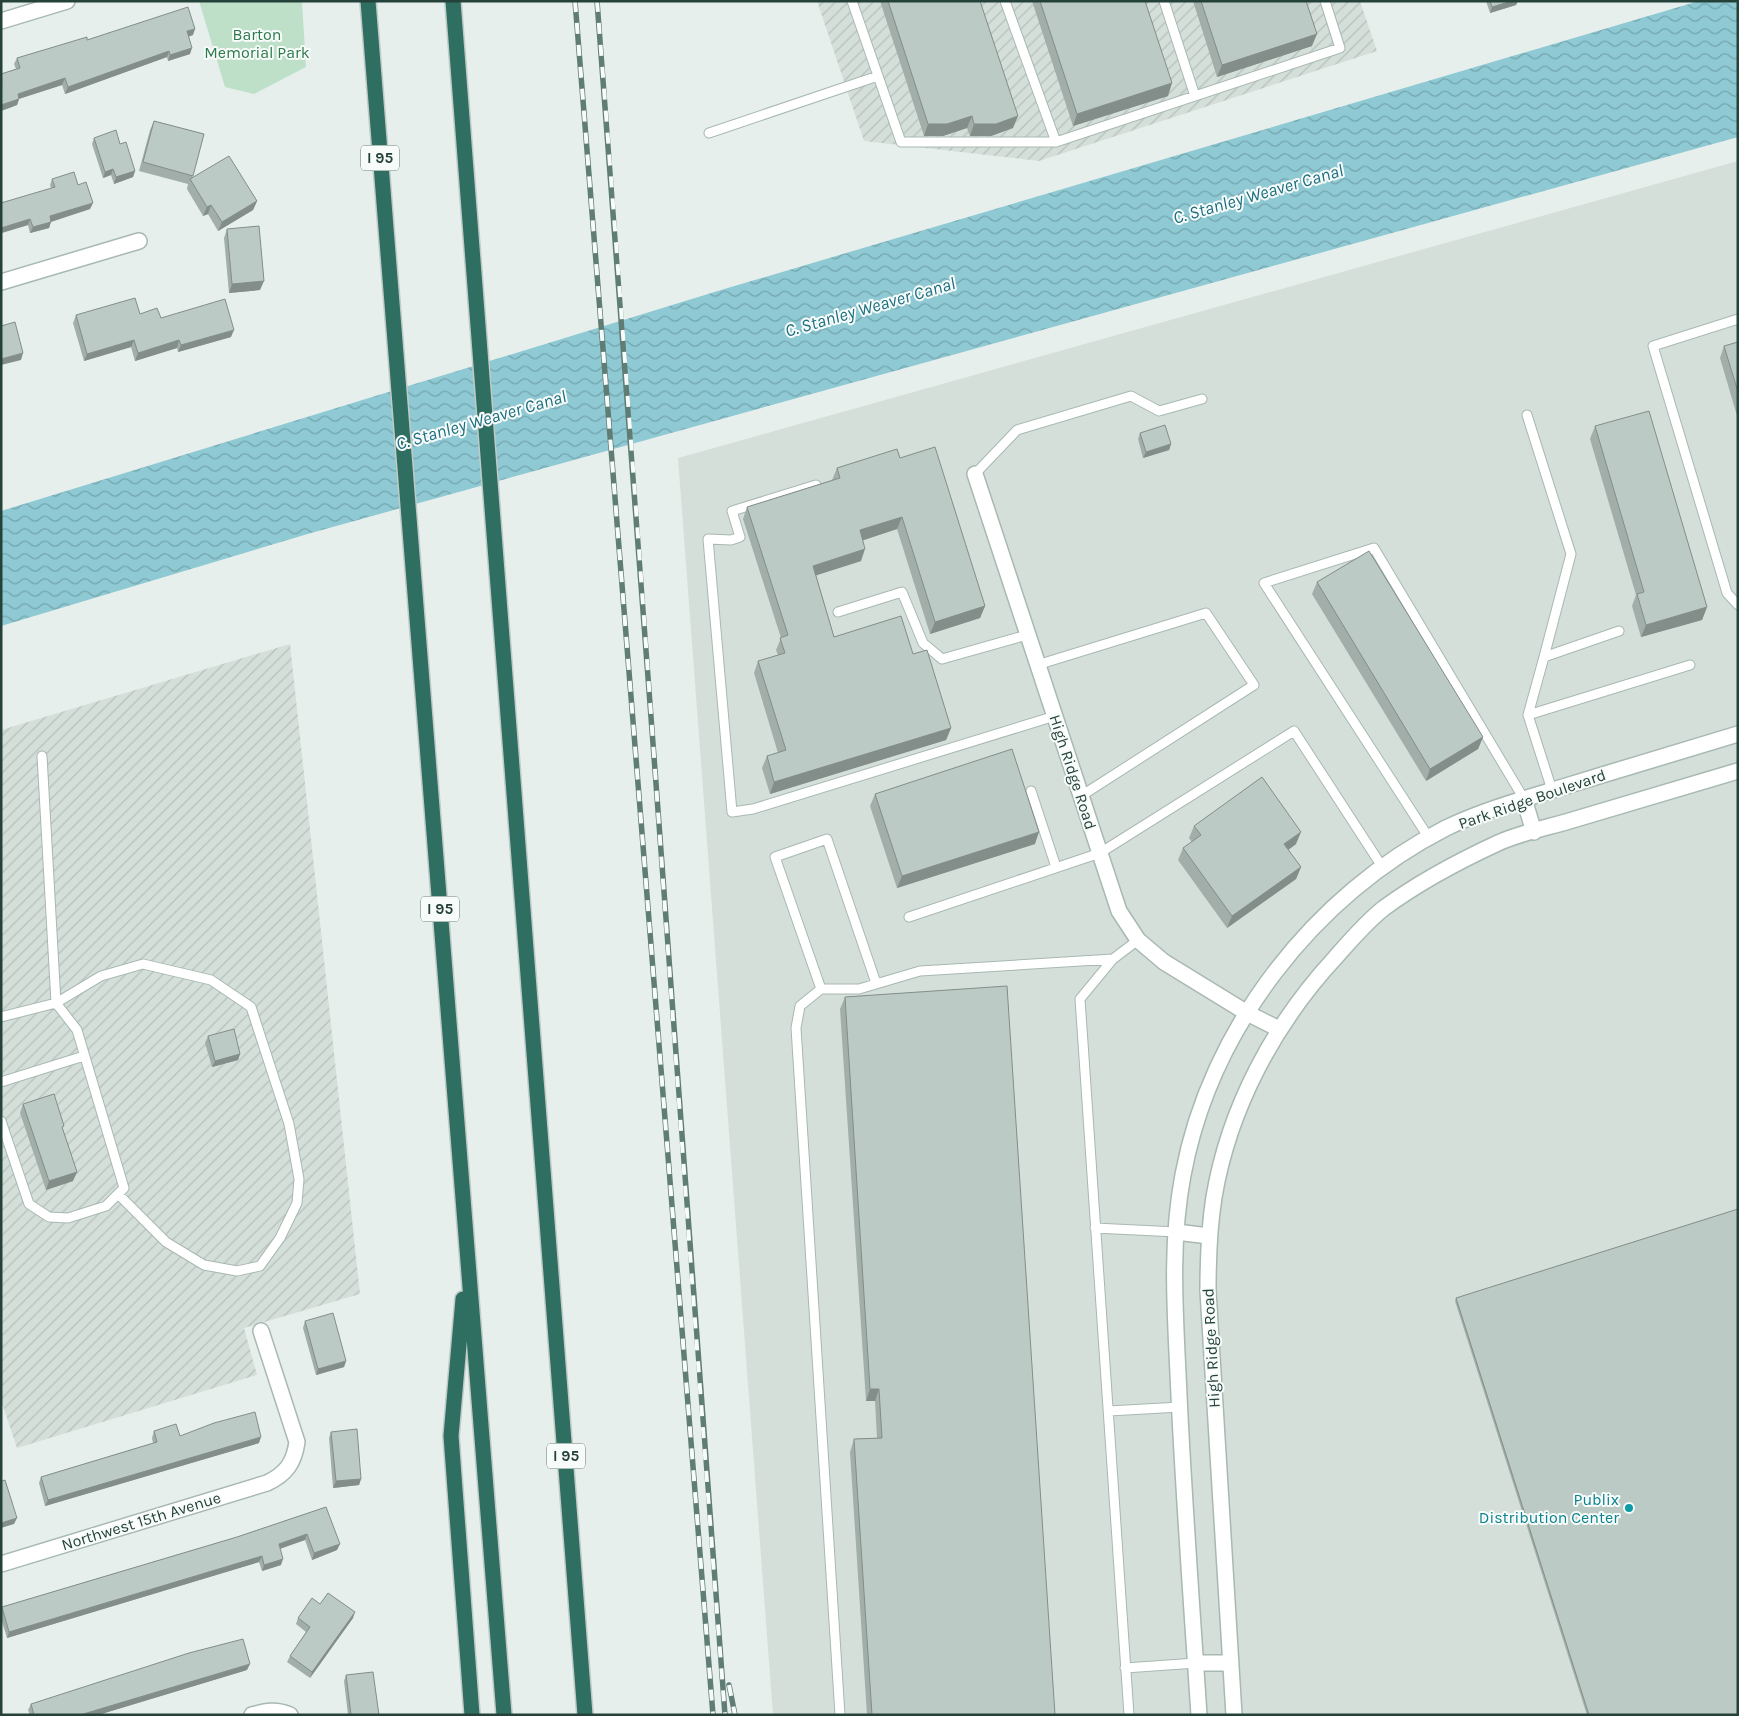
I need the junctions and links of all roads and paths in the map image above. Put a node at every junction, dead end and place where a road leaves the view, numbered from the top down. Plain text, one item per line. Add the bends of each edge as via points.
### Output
1 (67, 1) edge
2 (368, 1) edge
3 (453, 1) edge
4 (852, 1) edge
5 (1005, 1) edge
6 (1164, 1) edge
7 (1325, 1) edge
8 (1, 21) edge
9 (878, 76) junction
10 (1196, 96) junction
11 (709, 132) dead end
12 (1056, 142) junction
13 (139, 241) dead end
14 (1, 282) edge
15 (1738, 319) edge
16 (1202, 398) dead end
17 (1527, 415) dead end
18 (975, 474) joint
19 (816, 485) edge
20 (1738, 605) edge
21 (838, 612) dead end
22 (1619, 631) dead end
23 (1027, 635) junction
24 (1544, 657) junction
25 (1037, 665) junction
26 (1690, 665) dead end
27 (1528, 715) junction
28 (1055, 716) junction
29 (1738, 734) edge
30 (42, 756) dead end
31 (1738, 771) edge
32 (1031, 790) dead end
33 (1552, 790) junction
34 (1081, 796) junction
35 (1524, 798) junction
36 (1534, 832) junction
37 (1429, 838) junction
38 (1100, 853) junction
39 (1056, 868) junction
40 (1383, 868) junction
41 (908, 917) dead end
42 (1138, 940) junction
43 (1113, 959) junction
44 (876, 983) junction
45 (821, 989) junction
46 (56, 1003) junction
47 (1247, 1013) junction
48 (1, 1018) edge
49 (1279, 1029) junction
50 (84, 1056) junction
51 (1, 1082) edge
52 (1, 1121) edge
53 (118, 1194) junction
54 (1095, 1228) junction
55 (1176, 1232) junction
56 (1209, 1236) junction
57 (467, 1258) junction
58 (261, 1331) dead end
59 (1180, 1407) junction
60 (1109, 1411) junction
61 (1, 1564) edge
62 (1230, 1663) junction
63 (1196, 1664) junction
64 (1125, 1668) junction
65 (252, 1715) edge
66 (290, 1715) edge
67 (472, 1715) edge
68 (504, 1715) edge
69 (585, 1715) edge
70 (840, 1715) edge
71 (1129, 1715) edge
72 (1200, 1715) edge
73 (1234, 1715) edge

1 - 8 street
2 - 57 highway, I 95
3 - 69 highway, I 95
4 - 9 lane
5 - 12 lane
6 - 10 lane
7 - 10 lane via 1340,48
9 - 11 lane
9 - 12 lane via 902,142
10 - 12 lane
13 - 14 street
15 - 20 lane via 1653,346 1727,593
16 - 18 lane via 1159,411 1131,396 1017,430
17 - 24 lane via 1571,554
18 - 23 street, High Ridge Road
19 - 28 lane via 732,511 740,537 708,540 732,812 753,809
21 - 23 lane via 902,592 923,644 942,659
22 - 24 lane
23 - 25 street, High Ridge Road
24 - 27 lane
25 - 28 street, High Ridge Road
25 - 34 lane via 1206,613 1254,685
26 - 27 lane
27 - 33 lane
28 - 34 street, High Ridge Road
29 - 33 street, Park Ridge Boulevard
30 - 46 lane
31 - 36 street, Park Ridge Boulevard
32 - 39 lane
33 - 35 street, Park Ridge Boulevard
34 - 38 street, High Ridge Road
35 - 36 street
35 - 37 street, Park Ridge Boulevard via 1477,815
35 - 37 lane via 1374,548 1264,583
36 - 49 street, Park Ridge Boulevard via 1500,842 1439,873 1383,909 1324,969
37 - 40 street, Park Ridge Boulevard
38 - 39 lane
38 - 40 lane via 1294,730
38 - 42 street, High Ridge Road via 1119,911
39 - 41 lane
40 - 47 street, Park Ridge Boulevard via 1316,926 1288,957
42 - 43 lane
42 - 47 street, High Ridge Road via 1164,962
43 - 44 lane via 920,971
43 - 54 lane via 1080,999
44 - 45 lane via 859,989
44 - 45 lane via 827,838 775,857
45 - 70 lane via 800,1006 796,1028
46 - 48 lane
46 - 50 lane via 77,1030
46 - 53 lane via 101,976 143,964 211,980 251,1007 289,1124 299,1179 297,1204 280,1238 260,1266 237,1271 204,1265 166,1242
47 - 49 street, High Ridge Road
47 - 55 street via 1216,1070 1203,1102 1182,1176
49 - 56 street, High Ridge Road via 1237,1116 1214,1196
50 - 51 lane
50 - 53 lane via 124,1188
52 - 53 lane via 29,1204 49,1217 68,1218 106,1206
54 - 55 lane
54 - 60 lane
55 - 56 street
55 - 59 street via 1174,1295
56 - 62 street, High Ridge Road via 1208,1291
57 - 67 highway via 450,1436
57 - 68 highway, I 95
58 - 61 street, Northwest 15th Avenue via 297,1442 289,1468 279,1477
59 - 60 lane
59 - 63 street
60 - 64 lane
62 - 63 street
62 - 73 street, High Ridge Road
63 - 64 lane
63 - 72 street
64 - 71 lane
65 - 66 street via 266,1710

